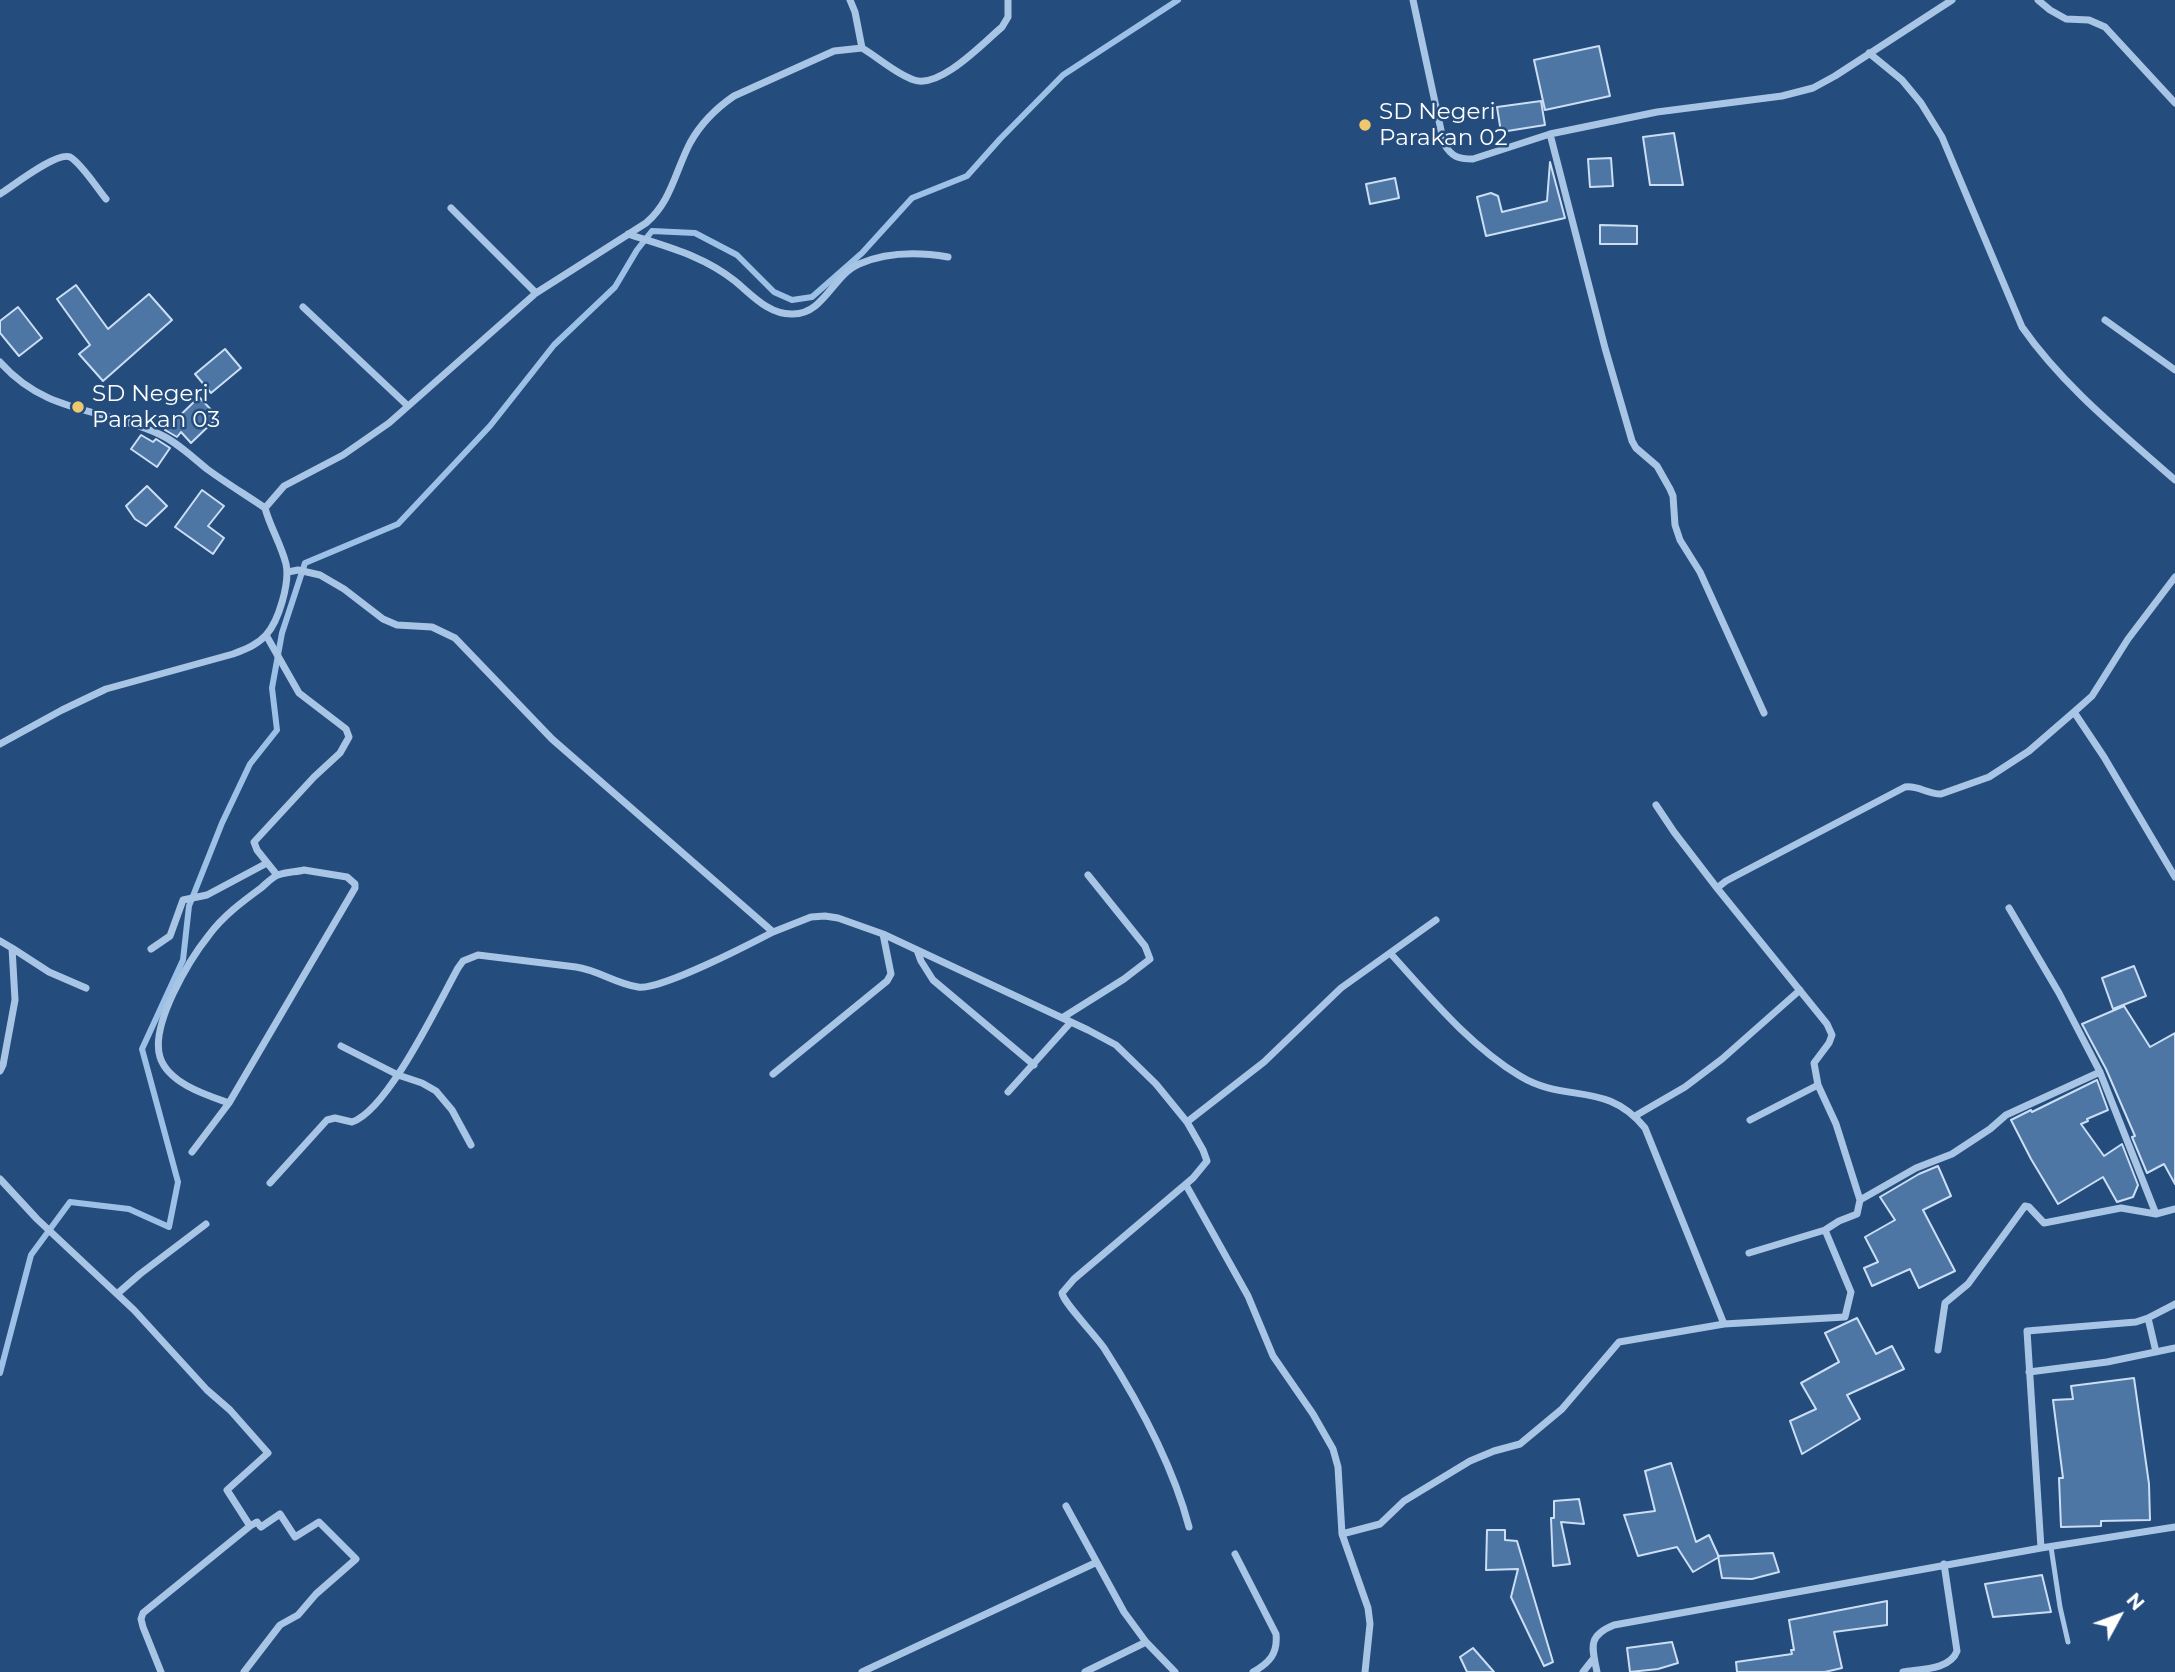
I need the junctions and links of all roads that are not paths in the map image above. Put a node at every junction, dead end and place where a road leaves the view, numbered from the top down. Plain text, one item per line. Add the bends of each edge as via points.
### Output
1 (849, 0) edge
2 (1008, 0) edge
3 (1413, 0) edge
4 (1952, 0) edge
5 (2038, 0) edge
6 (862, 48) junction
7 (1869, 53) junction
8 (2175, 103) edge
9 (1550, 134) junction
10 (0, 194) edge
11 (106, 198) dead end
12 (451, 208) dead end
13 (633, 236) junction
14 (948, 257) dead end
15 (536, 293) junction
16 (303, 307) dead end
17 (2105, 320) dead end
18 (0, 362) edge
19 (2175, 370) edge
20 (408, 406) junction
21 (2175, 480) edge
22 (265, 508) junction
23 (288, 572) junction
24 (2175, 577) edge
25 (266, 635) junction
26 (2074, 712) junction
27 (1764, 713) dead end
28 (0, 744) edge
29 (1656, 804) dead end
30 (267, 863) junction
31 (277, 875) junction
32 (1088, 875) dead end
33 (2175, 877) edge
34 (1717, 888) junction
35 (2009, 908) dead end
36 (1436, 920) dead end
37 (773, 932) junction
38 (883, 934) junction
39 (0, 941) edge
40 (12, 948) junction
41 (151, 948) dead end
42 (918, 950) junction
43 (1391, 954) junction
44 (86, 988) dead end
45 (1800, 990) junction
46 (1062, 1018) junction
47 (1071, 1022) junction
48 (341, 1046) dead end
49 (1034, 1065) junction
50 (0, 1071) edge
51 (2099, 1072) junction
52 (773, 1074) dead end
53 (398, 1075) junction
54 (1818, 1085) junction
55 (1008, 1092) dead end
56 (229, 1103) junction
57 (1635, 1116) junction
58 (1749, 1120) dead end
59 (1187, 1122) junction
60 (471, 1145) dead end
61 (192, 1152) dead end
62 (0, 1179) edge
63 (270, 1183) dead end
64 (1186, 1185) junction
65 (1860, 1200) junction
66 (2175, 1209) edge
67 (2156, 1214) junction
68 (206, 1224) dead end
69 (1825, 1230) junction
70 (1749, 1253) dead end
71 (117, 1294) junction
72 (2175, 1304) edge
73 (2148, 1318) junction
74 (1724, 1324) junction
75 (2175, 1348) edge
76 (1938, 1350) dead end
77 (2156, 1352) junction
78 (2029, 1372) junction
79 (1066, 1506) dead end
80 (250, 1526) junction
81 (1189, 1527) dead end
82 (2175, 1527) edge
83 (1342, 1534) junction
84 (2051, 1547) junction
85 (2041, 1548) junction
86 (1235, 1554) dead end
87 (1095, 1563) junction
88 (1944, 1564) junction
89 (1146, 1642) junction
90 (2068, 1642) dead end
91 (1594, 1658) junction
92 (161, 1672) edge
93 (244, 1672) edge
94 (862, 1672) edge
95 (1085, 1672) edge
96 (1175, 1672) edge
97 (1253, 1672) edge
98 (1365, 1672) edge
99 (1583, 1672) edge
100 (1597, 1672) edge
101 (1903, 1672) edge

1 - 6 street
2 - 6 street via 1008,17 1002,27 938,79 917,82
3 - 9 street via 1441,134 1451,155 1473,159
4 - 7 street
5 - 8 street via 2066,19 2089,20 2105,27
6 - 13 street via 810,60 722,104 707,117 690,144 658,213
7 - 9 street via 1813,88
7 - 21 street via 1902,80 1942,137 2022,327 2035,346
9 - 27 street via 1632,440 1662,473 1673,496 1680,540 1700,572
10 - 11 street via 64,155 73,158
12 - 15 street
13 - 14 street via 701,258 777,313 806,313 858,264 907,253
13 - 15 street
15 - 20 street
16 - 20 street
17 - 19 street
18 - 22 street via 28,389 57,402 163,435
20 - 22 street via 343,455 284,486
22 - 23 street
23 - 25 street via 284,595
23 - 37 street via 320,575 397,625 432,627 455,638 545,733
24 - 26 street via 2092,696
25 - 28 street via 233,654 106,690
25 - 30 street via 299,693 346,729 349,737 340,753 257,837 254,846
26 - 33 street
26 - 34 street via 2029,751 1989,777 1941,794 1905,787
29 - 34 street
30 - 31 street
30 - 41 street via 207,895 183,900 170,936
31 - 56 street via 208,935 159,1030 159,1057 170,1074
31 - 56 street via 326,872 347,877 355,888
32 - 46 street via 1145,946 1150,959
34 - 45 street
35 - 51 street
36 - 43 street
37 - 38 street via 825,916
37 - 53 street via 649,987 628,985 592,969 478,955 469,958 458,968
38 - 42 street
38 - 52 street via 891,974 887,981
39 - 40 street
40 - 44 street via 49,972
40 - 50 street via 15,1000
42 - 46 street
42 - 49 street via 933,980
43 - 57 street via 1467,1034 1518,1075 1540,1087 1617,1103
43 - 59 street via 1341,988 1282,1047
45 - 54 street via 1832,1035 1814,1063
45 - 57 street via 1722,1059
46 - 47 street
47 - 49 street
47 - 59 street via 1115,1045 1148,1075
48 - 53 street
49 - 55 street
51 - 65 street via 2006,1115 1952,1154 1916,1168
51 - 67 street
53 - 60 street via 436,1091
53 - 63 street via 360,1119 327,1120
54 - 58 street
54 - 65 street via 1836,1124
56 - 61 street
57 - 74 street via 1645,1128
59 - 64 street via 1207,1161
62 - 71 street
64 - 81 street via 1062,1293 1134,1399 1179,1491
64 - 83 street via 1248,1296 1273,1356 1333,1449
65 - 69 street via 1857,1214
66 - 67 street
67 - 76 street via 2121,1208 2044,1223 2025,1206 1968,1284 1945,1303
68 - 71 street
69 - 70 street
69 - 74 street via 1851,1292 1845,1317
71 - 80 street via 268,1453 226,1490
72 - 73 street
73 - 77 street
73 - 78 street via 2027,1331
74 - 83 street via 1619,1342 1562,1409 1520,1444 1470,1461 1404,1501 1380,1524
75 - 77 street
77 - 78 street
78 - 85 street
79 - 87 street
80 - 92 street via 143,1613 143,1627
80 - 93 street via 257,1522 261,1527 280,1514 295,1537 319,1522 356,1559 298,1615 280,1625
82 - 84 street
83 - 98 street via 1368,1608
84 - 85 street
84 - 90 lane
85 - 88 street
86 - 97 street via 1276,1634 1275,1654
87 - 89 street
87 - 94 street
88 - 91 street via 1614,1625 1594,1639
88 - 101 street via 1955,1657 1945,1664
89 - 95 street
89 - 96 street
91 - 99 street
91 - 100 street

